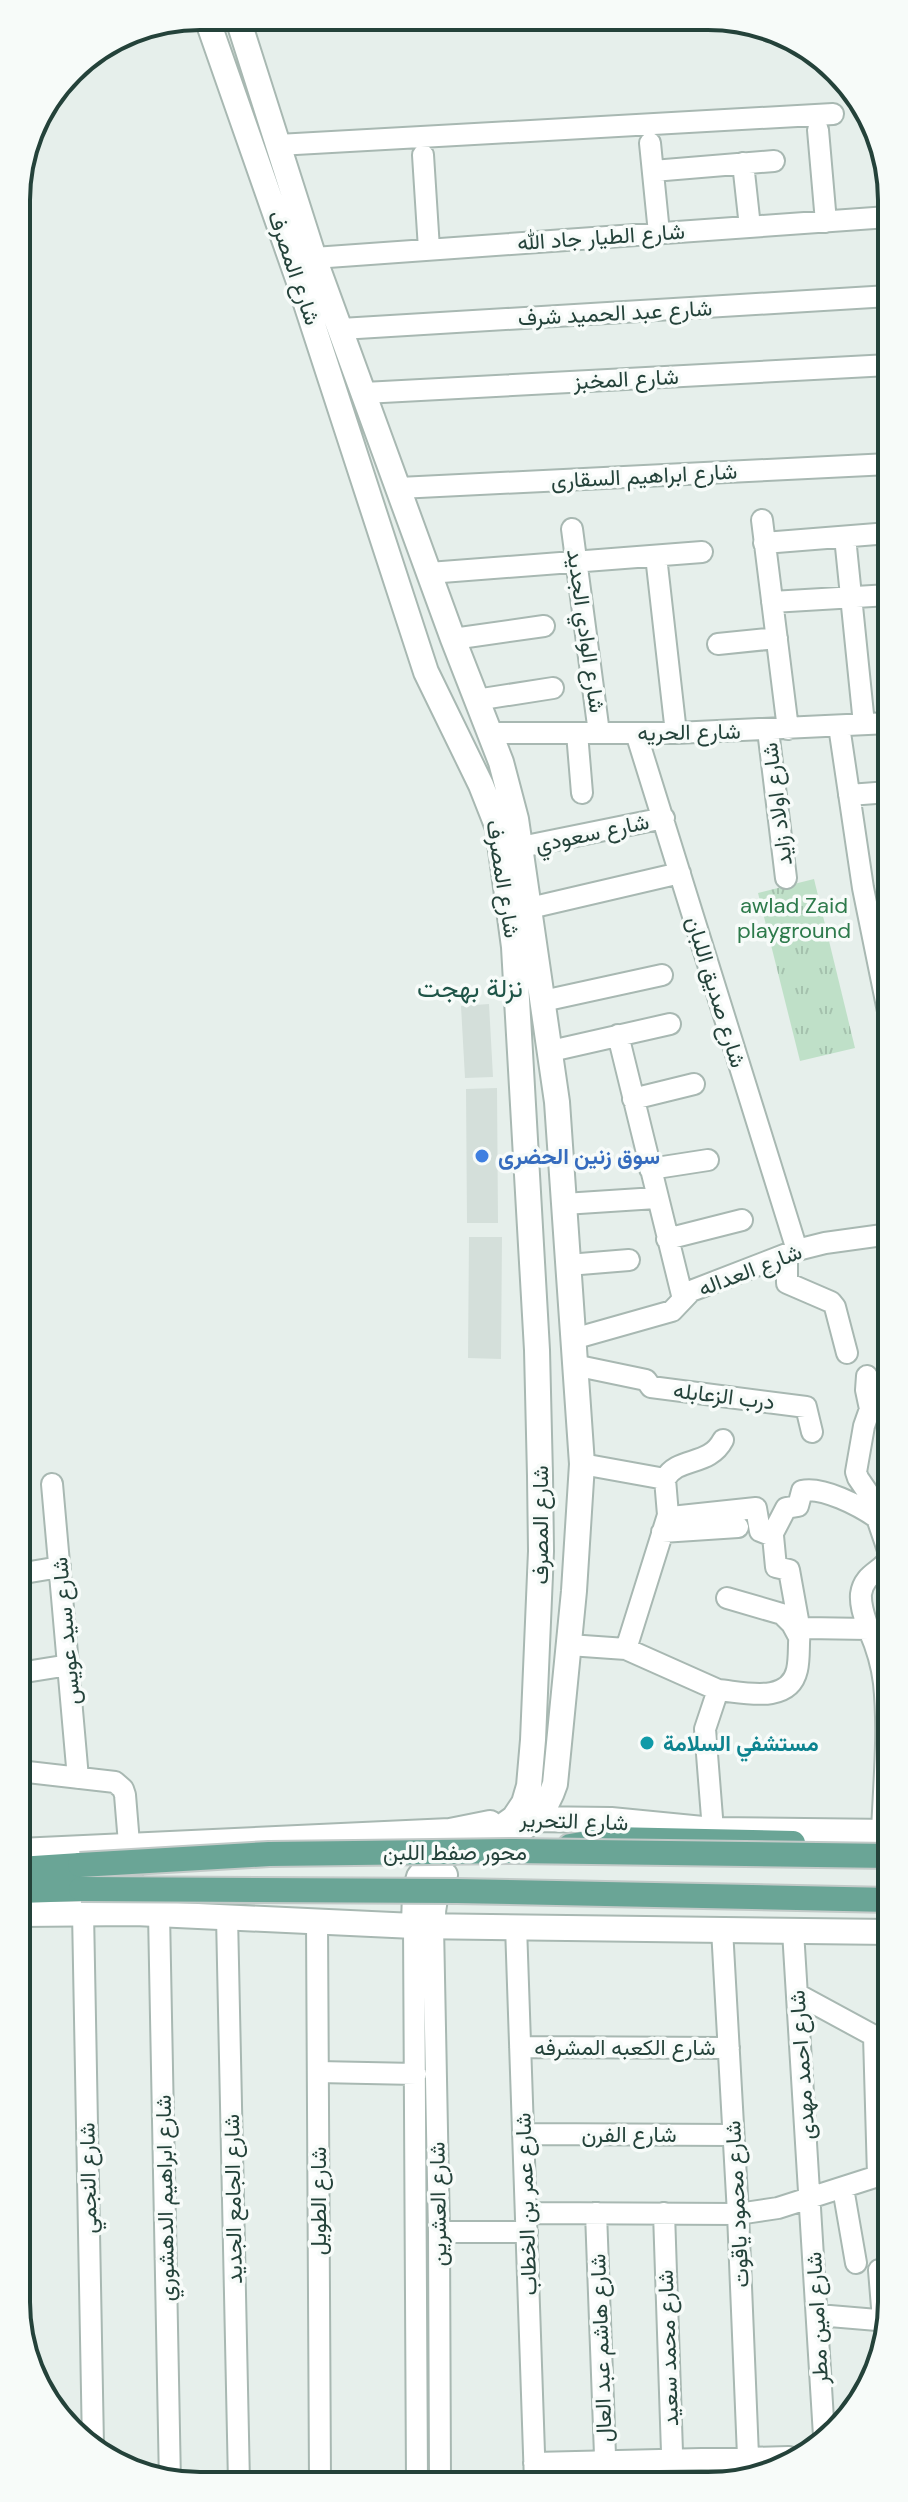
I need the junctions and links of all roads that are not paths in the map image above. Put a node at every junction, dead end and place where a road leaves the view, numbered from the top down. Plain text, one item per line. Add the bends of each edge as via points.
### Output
1 (210, 30) edge
2 (231, 30) edge
3 (241, 30) edge
4 (214, 42) junction
5 (833, 114) dead end
6 (818, 130) dead end
7 (650, 143) dead end
8 (278, 145) junction
9 (423, 155) dead end
10 (774, 161) dead end
11 (743, 163) junction
12 (653, 171) junction
13 (878, 218) edge
14 (826, 222) junction
15 (750, 227) junction
16 (659, 233) junction
17 (429, 249) junction
18 (314, 258) junction
19 (878, 297) edge
20 (341, 329) junction
21 (878, 366) edge
22 (364, 393) junction
23 (878, 465) edge
24 (399, 488) junction
25 (762, 520) dead end
26 (413, 527) junction
27 (572, 529) dead end
28 (878, 534) edge
29 (845, 537) junction
30 (383, 538) junction
31 (764, 543) junction
32 (702, 552) dead end
33 (656, 556) junction
34 (576, 562) junction
35 (429, 573) junction
36 (878, 596) edge
37 (851, 597) junction
38 (772, 602) junction
39 (544, 626) dead end
40 (777, 638) junction
41 (453, 639) junction
42 (718, 644) dead end
43 (553, 688) dead end
44 (476, 700) junction
45 (878, 723) edge
46 (864, 724) junction
47 (839, 726) junction
48 (778, 729) junction
49 (489, 733) junction
50 (577, 733) junction
51 (599, 733) junction
52 (636, 733) junction
53 (676, 733) junction
54 (501, 762) junction
55 (474, 770) junction
56 (582, 793) dead end
57 (878, 793) edge
58 (849, 795) junction
59 (664, 818) junction
60 (521, 847) junction
61 (680, 873) junction
62 (786, 878) dead end
63 (530, 908) junction
64 (878, 962) edge
65 (662, 975) dead end
66 (543, 1001) junction
67 (670, 1024) dead end
68 (618, 1035) junction
69 (551, 1051) junction
70 (694, 1084) dead end
71 (633, 1099) junction
72 (708, 1160) dead end
73 (650, 1169) junction
74 (656, 1198) junction
75 (564, 1204) junction
76 (742, 1220) dead end
77 (878, 1236) edge
78 (667, 1239) junction
79 (792, 1253) junction
80 (629, 1260) dead end
81 (568, 1265) junction
82 (683, 1299) junction
83 (573, 1339) junction
84 (847, 1353) dead end
85 (574, 1365) junction
86 (867, 1376) dead end
87 (812, 1432) dead end
88 (723, 1440) dead end
89 (582, 1464) junction
90 (665, 1479) junction
91 (52, 1484) dead end
92 (877, 1518) junction
93 (878, 1521) edge
94 (665, 1524) junction
95 (738, 1527) dead end
96 (772, 1535) junction
97 (60, 1567) junction
98 (878, 1569) edge
99 (30, 1572) edge
100 (727, 1598) dead end
101 (869, 1629) junction
102 (800, 1634) junction
103 (569, 1645) junction
104 (626, 1649) junction
105 (878, 1656) edge
106 (69, 1665) junction
107 (30, 1671) edge
108 (536, 1673) junction
109 (566, 1673) junction
110 (718, 1690) junction
111 (30, 1772) edge
112 (78, 1778) junction
113 (524, 1819) junction
114 (713, 1830) junction
115 (878, 1836) edge
116 (878, 1836) edge
117 (129, 1844) junction
118 (30, 1850) edge
119 (515, 1851) junction
120 (878, 1856) edge
121 (30, 1868) edge
122 (30, 1891) edge
123 (878, 1900) edge
124 (83, 1912) junction
125 (147, 1913) junction
126 (30, 1914) edge
127 (227, 1916) junction
128 (317, 1920) junction
129 (423, 1926) junction
130 (516, 1926) junction
131 (722, 1929) junction
132 (793, 1931) junction
133 (878, 1932) edge
134 (797, 1994) junction
135 (878, 2038) edge
136 (520, 2047) junction
137 (729, 2048) junction
138 (318, 2072) junction
139 (416, 2074) junction
140 (524, 2134) junction
141 (733, 2135) junction
142 (878, 2178) edge
143 (843, 2188) junction
144 (810, 2199) junction
145 (596, 2213) junction
146 (664, 2213) junction
147 (738, 2214) junction
148 (527, 2222) junction
149 (439, 2232) junction
150 (856, 2263) dead end
151 (818, 2315) junction
152 (877, 2321) edge
153 (824, 2426) edge
154 (93, 2434) edge
155 (776, 2457) edge
156 (748, 2458) junction
157 (672, 2460) junction
158 (605, 2461) junction
159 (748, 2467) edge
160 (169, 2469) edge
161 (239, 2472) edge
162 (320, 2472) edge
163 (417, 2472) edge
164 (440, 2472) edge
165 (534, 2472) edge
166 (606, 2472) edge
167 (673, 2472) edge

1 - 4 street, شارع المصرف
2 - 4 street
3 - 8 street, شارع المصرف
4 - 30 street, شارع المصرف
5 - 8 street
6 - 14 street
7 - 12 street
8 - 18 street, شارع المصرف
9 - 17 street
10 - 11 street
11 - 12 street
11 - 15 street
12 - 16 street
13 - 14 street, شارع الطيار جاد الله
14 - 15 street, شارع الطيار جاد الله
15 - 16 street, شارع الطيار جاد الله
16 - 17 street, شارع الطيار جاد الله
17 - 18 street, شارع الطيار جاد الله
18 - 20 street, شارع المصرف
19 - 20 street, شارع عبد الحميد شرف
20 - 22 street, شارع المصرف
21 - 22 street, شارع المخبز
22 - 24 street, شارع المصرف
23 - 24 street, شارع ابراهيم السقارى
24 - 26 street, شارع المصرف
25 - 31 street, شارع اولاد زايد
26 - 30 street
26 - 35 street, شارع المصرف
27 - 34 street, شارع الوادي الجديد
28 - 29 street
29 - 31 street
29 - 37 street
30 - 55 street, شارع المصرف via 426,672
31 - 38 street, شارع اولاد زايد
32 - 33 street
33 - 34 street
33 - 53 street
34 - 35 street
34 - 51 street, شارع الوادي الجديد
35 - 41 street, شارع المصرف
36 - 37 street
37 - 38 street
37 - 46 street
38 - 40 street, شارع اولاد زايد
39 - 41 street
40 - 42 street
40 - 48 street, شارع اولاد زايد
41 - 44 street, شارع المصرف
43 - 44 street
44 - 49 street, شارع المصرف
45 - 46 street, شارع الحريه
46 - 47 street, شارع الحريه
47 - 48 street, شارع الحريه
47 - 58 street
48 - 53 street, شارع الحريه
48 - 62 street, شارع اولاد زايد
49 - 50 street, شارع الحريه
49 - 54 street, شارع المصرف
50 - 51 street, شارع الحريه
50 - 56 street
51 - 52 street, شارع الحريه
52 - 53 street, شارع الحريه
52 - 59 street, شارع صديق اللبان
54 - 55 street
54 - 60 street, شارع المصرف
55 - 108 street, شارع المصرف via 498,828 519,1015 539,1429
57 - 58 street
58 - 64 street
59 - 60 street, شارع سعودي
59 - 61 street, شارع صديق اللبان
60 - 63 street, شارع المصرف
61 - 63 street
61 - 79 street, شارع صديق اللبان
63 - 66 street, شارع المصرف
65 - 66 street
66 - 69 street, شارع المصرف
67 - 68 street
68 - 69 street
68 - 71 street
69 - 75 street, شارع المصرف
70 - 71 street
71 - 73 street
72 - 73 street
73 - 74 street
74 - 75 street
74 - 78 street
75 - 81 street, شارع المصرف
76 - 78 street
77 - 79 street, شارع العداله
78 - 82 street
79 - 82 street, شارع العداله via 691,1291
79 - 84 street, شارع صديق اللبان via 787,1283 831,1302
80 - 81 street
81 - 83 street, شارع المصرف
82 - 83 street, شارع العداله via 672,1311
83 - 85 street, شارع المصرف
85 - 87 street, درب الزعابله via 646,1380 651,1387 806,1407
85 - 89 street, شارع المصرف
86 - 92 street via 870,1409 856,1472 875,1503
88 - 90 street via 713,1455 675,1468
89 - 90 street
89 - 103 street, شارع المصرف
90 - 94 street
91 - 97 street, شارع سيد عويس
92 - 93 street
92 - 96 street via 808,1489 802,1491 798,1506 786,1508
94 - 95 street
94 - 96 street via 671,1517 756,1508 760,1531
94 - 104 street
96 - 102 street via 776,1567 789,1570
97 - 99 street
97 - 106 street, شارع سيد عويس
98 - 101 street via 861,1591
100 - 102 street via 782,1614
101 - 102 street via 808,1627
101 - 105 street
102 - 110 street via 797,1672 789,1686 773,1694
103 - 104 street
103 - 109 street, شارع المصرف
104 - 110 street
106 - 107 street
106 - 112 street, شارع سيد عويس
108 - 109 street
108 - 113 street, شارع المصرف
109 - 113 street, شارع المصرف via 555,1784 548,1805
110 - 114 street via 705,1729
111 - 112 street
112 - 117 street, شارع ابراهيم الدهشوري via 115,1782 123,1789
113 - 114 street, شارع التحرير via 611,1820
113 - 117 street, شارع التحرير via 450,1831
113 - 129 street, شارع المصرف via 425,1869 415,1891
114 - 115 street, شارع التحرير
116 - 119 main road, bridge via 611,1839
117 - 118 street, شارع التحرير
117 - 125 street, شارع ابراهيم الدهشوري
119 - 120 main road, محور صفط اللبن, bridge
119 - 121 main road, محور صفط اللبن, bridge via 269,1854
122 - 123 main road, محور صفط اللبن, bridge via 457,1891
124 - 125 street
124 - 126 street
124 - 154 street, شارع النجمي
125 - 127 street
125 - 160 street, شارع ابراهيم الدهشوري
127 - 128 street
127 - 161 street, شارع الجامع الجديد
128 - 129 street
128 - 138 street, شارع الطويل
129 - 130 street
129 - 139 street, شارع العشرين
129 - 149 street, شارع العشرين
130 - 131 street
130 - 136 street, شارع عمر بن الخطاب
131 - 132 street
131 - 137 street, شارع محمود ياقوت
132 - 133 street
132 - 134 street, شارع احمد مهدى
134 - 135 street
134 - 144 street, شارع احمد مهدى
136 - 137 street, شارع الكعبه المشرفه
136 - 140 street, شارع عمر بن الخطاب
137 - 141 street, شارع محمود ياقوت
138 - 139 street
138 - 162 street, شارع الطويل
139 - 163 street, شارع العشرين
140 - 141 street, شارع الفرن
140 - 148 street, شارع عمر بن الخطاب
141 - 147 street, شارع محمود ياقوت
142 - 143 street
143 - 144 street
143 - 150 street
144 - 147 street
144 - 151 street, شارع امين مطر
145 - 146 street
145 - 148 street
145 - 158 street, شارع هاشم عبد العال
146 - 147 street
146 - 157 street, شارع محمد سعيد
147 - 156 street, شارع محمود ياقوت
148 - 149 street
148 - 165 street, شارع عمر بن الخطاب
149 - 164 street, شارع العشرين
151 - 152 street
151 - 153 street, شارع امين مطر
155 - 156 street
156 - 157 street
156 - 159 street, شارع محمود ياقوت
157 - 158 street
157 - 167 street, شارع محمد سعيد
158 - 165 street
158 - 166 street, شارع هاشم عبد العال

